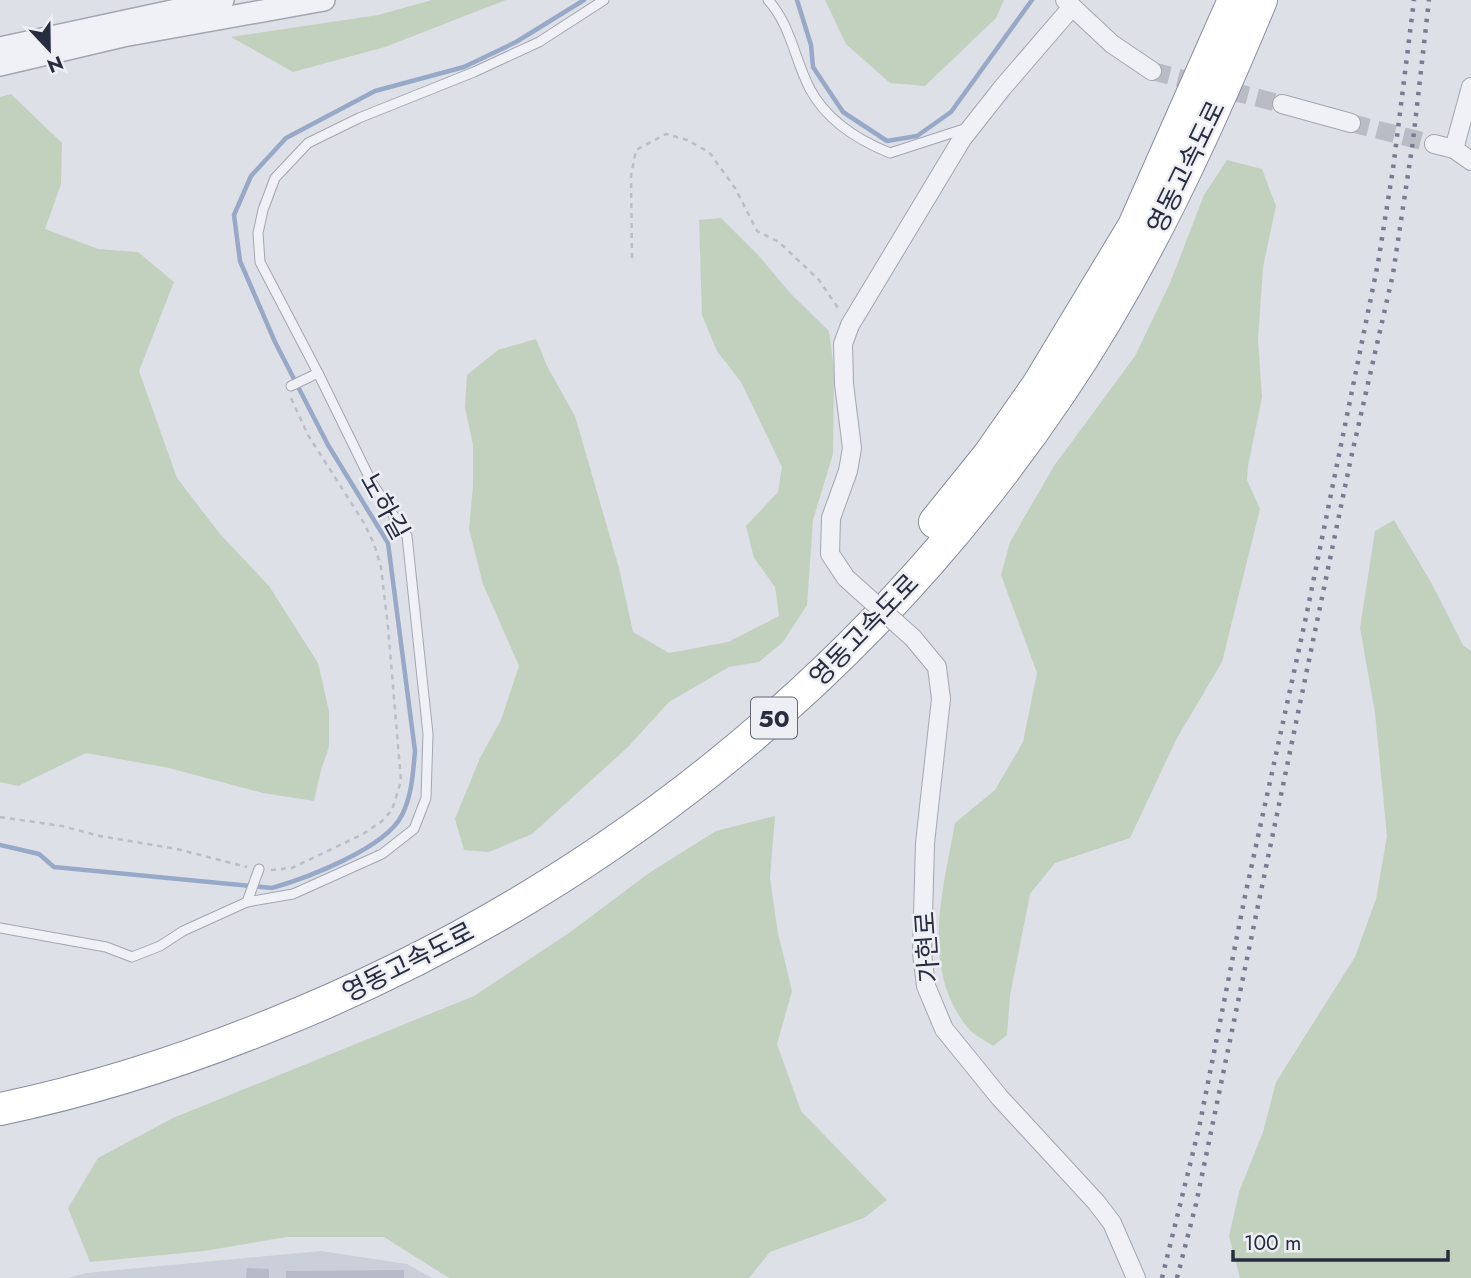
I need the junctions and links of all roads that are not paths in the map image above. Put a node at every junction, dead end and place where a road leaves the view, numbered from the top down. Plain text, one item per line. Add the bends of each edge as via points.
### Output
1 (223, 0) edge
2 (324, 0) edge
3 (604, 0) edge
4 (768, 0) edge
5 (1234, 0) edge
6 (1261, 0) edge
7 (1068, 3) edge
8 (0, 48) edge
9 (0, 65) edge
10 (1152, 71) tunnel mouth
11 (1471, 87) edge
12 (1282, 104) tunnel mouth
13 (1352, 123) tunnel mouth
14 (972, 126) junction
15 (1434, 144) tunnel mouth
16 (1454, 149) junction
17 (1471, 161) edge
18 (318, 373) junction
19 (289, 387) road end
20 (258, 873) road end
21 (248, 899) junction
22 (0, 928) edge
23 (0, 1090) edge
24 (0, 1109) edge
25 (1136, 1278) edge

1 - 8 street
2 - 9 street via 123,36
3 - 18 lane, 노하길 via 539,42 308,143 275,178 258,233 260,262
4 - 14 lane via 789,34 811,91 839,125 865,143 890,153
5 - 23 highway, 영동고속도로 / 50 via 1134,226 1038,385 989,455 906,555 781,685 654,791 568,851 437,929 245,1015 93,1066
6 - 24 highway, 영동고속도로 / 50 via 1159,226 1062,390 992,488 927,564 807,688 748,741 663,809 583,864 405,967 228,1042 113,1082
7 - 10 street via 1112,44
7 - 14 street
11 - 16 street
12 - 13 street
14 - 25 street, 가현로, bridge via 850,325 843,344 852,448 831,518 830,554 846,578 914,638 937,667 941,699 925,843 922,953 926,986 944,1029 1096,1202 1112,1223
15 - 16 street
16 - 17 street
18 - 19 lane
18 - 21 lane, 노하길 via 372,483 407,536 428,734 426,799 414,829 382,854 293,894
20 - 21 lane
21 - 22 lane, 노하길 via 132,957 106,947

